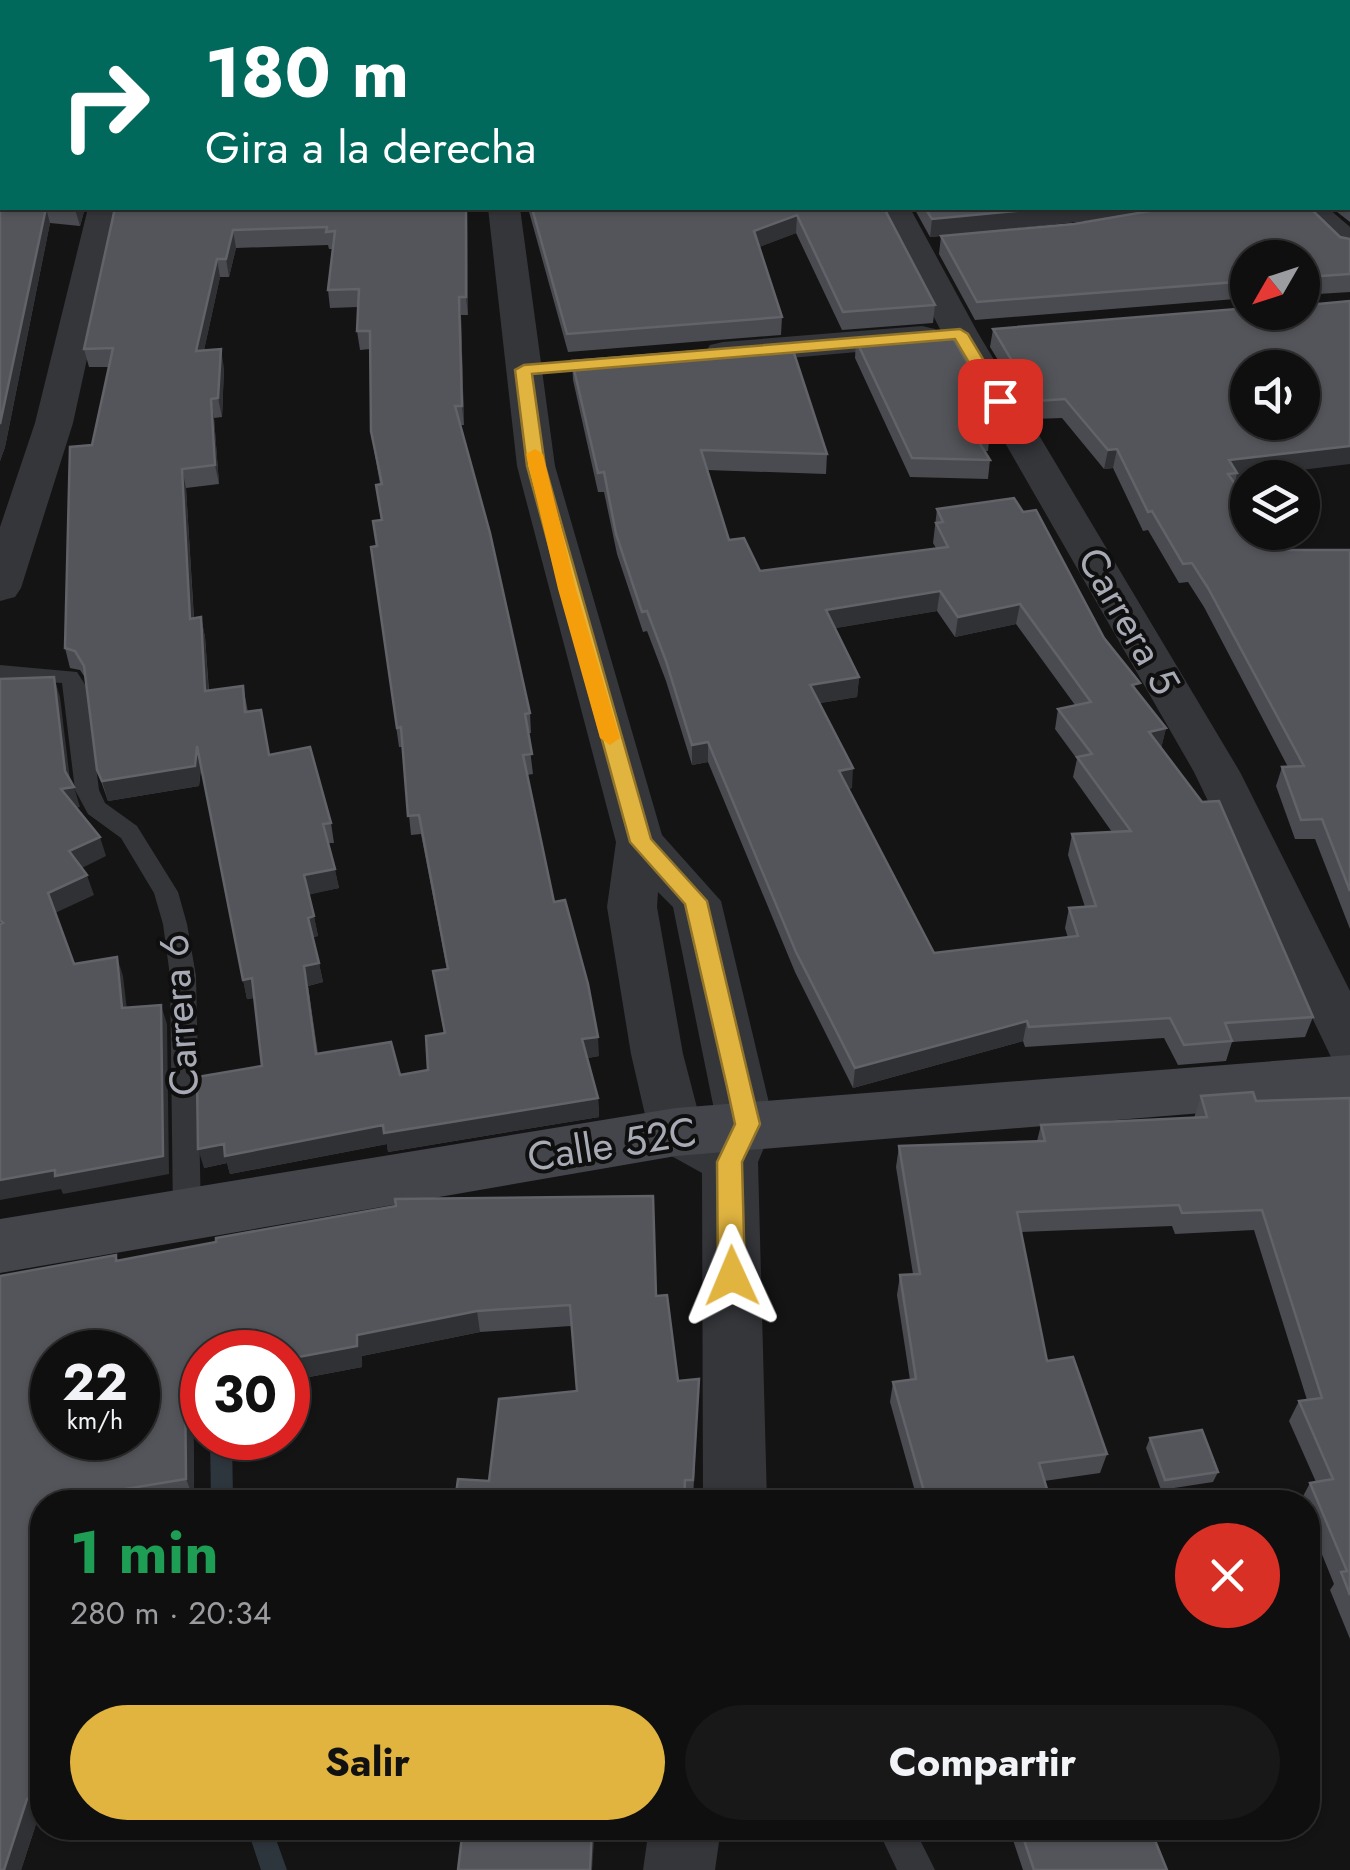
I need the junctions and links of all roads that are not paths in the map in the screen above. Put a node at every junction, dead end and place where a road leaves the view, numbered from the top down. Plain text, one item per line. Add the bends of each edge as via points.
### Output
1 (104, 210) edge
2 (504, 210) edge
3 (896, 210) edge
4 (1312, 210) edge
5 (1350, 244) edge
6 (980, 332) junction
7 (682, 356) edge
8 (0, 588) edge
9 (0, 672) edge
10 (640, 842) junction
11 (1350, 1042) edge
12 (1350, 1078) edge
13 (676, 1132) junction
14 (738, 1143) junction
15 (187, 1214) junction
16 (0, 1246) edge
17 (736, 1490) edge
18 (684, 1840) edge
19 (902, 1840) edge
20 (679, 1870) edge
21 (918, 1870) edge

1 - 8 street via 54,423
2 - 10 street via 543,368 536,466
3 - 6 street, Carrera 5
4 - 5 street
6 - 7 street
6 - 11 street, Carrera 5 via 1216,772
9 - 15 lane, Carrera 6 via 69,677 87,790 96,808 128,832 166,892 184,976
10 - 13 street via 632,906
10 - 14 street via 696,901
12 - 14 street, Calle 52C
13 - 14 street, Calle 52C
13 - 15 street, Calle 52C
14 - 17 street
15 - 16 street, Calle 52C
18 - 20 street
19 - 21 lane

